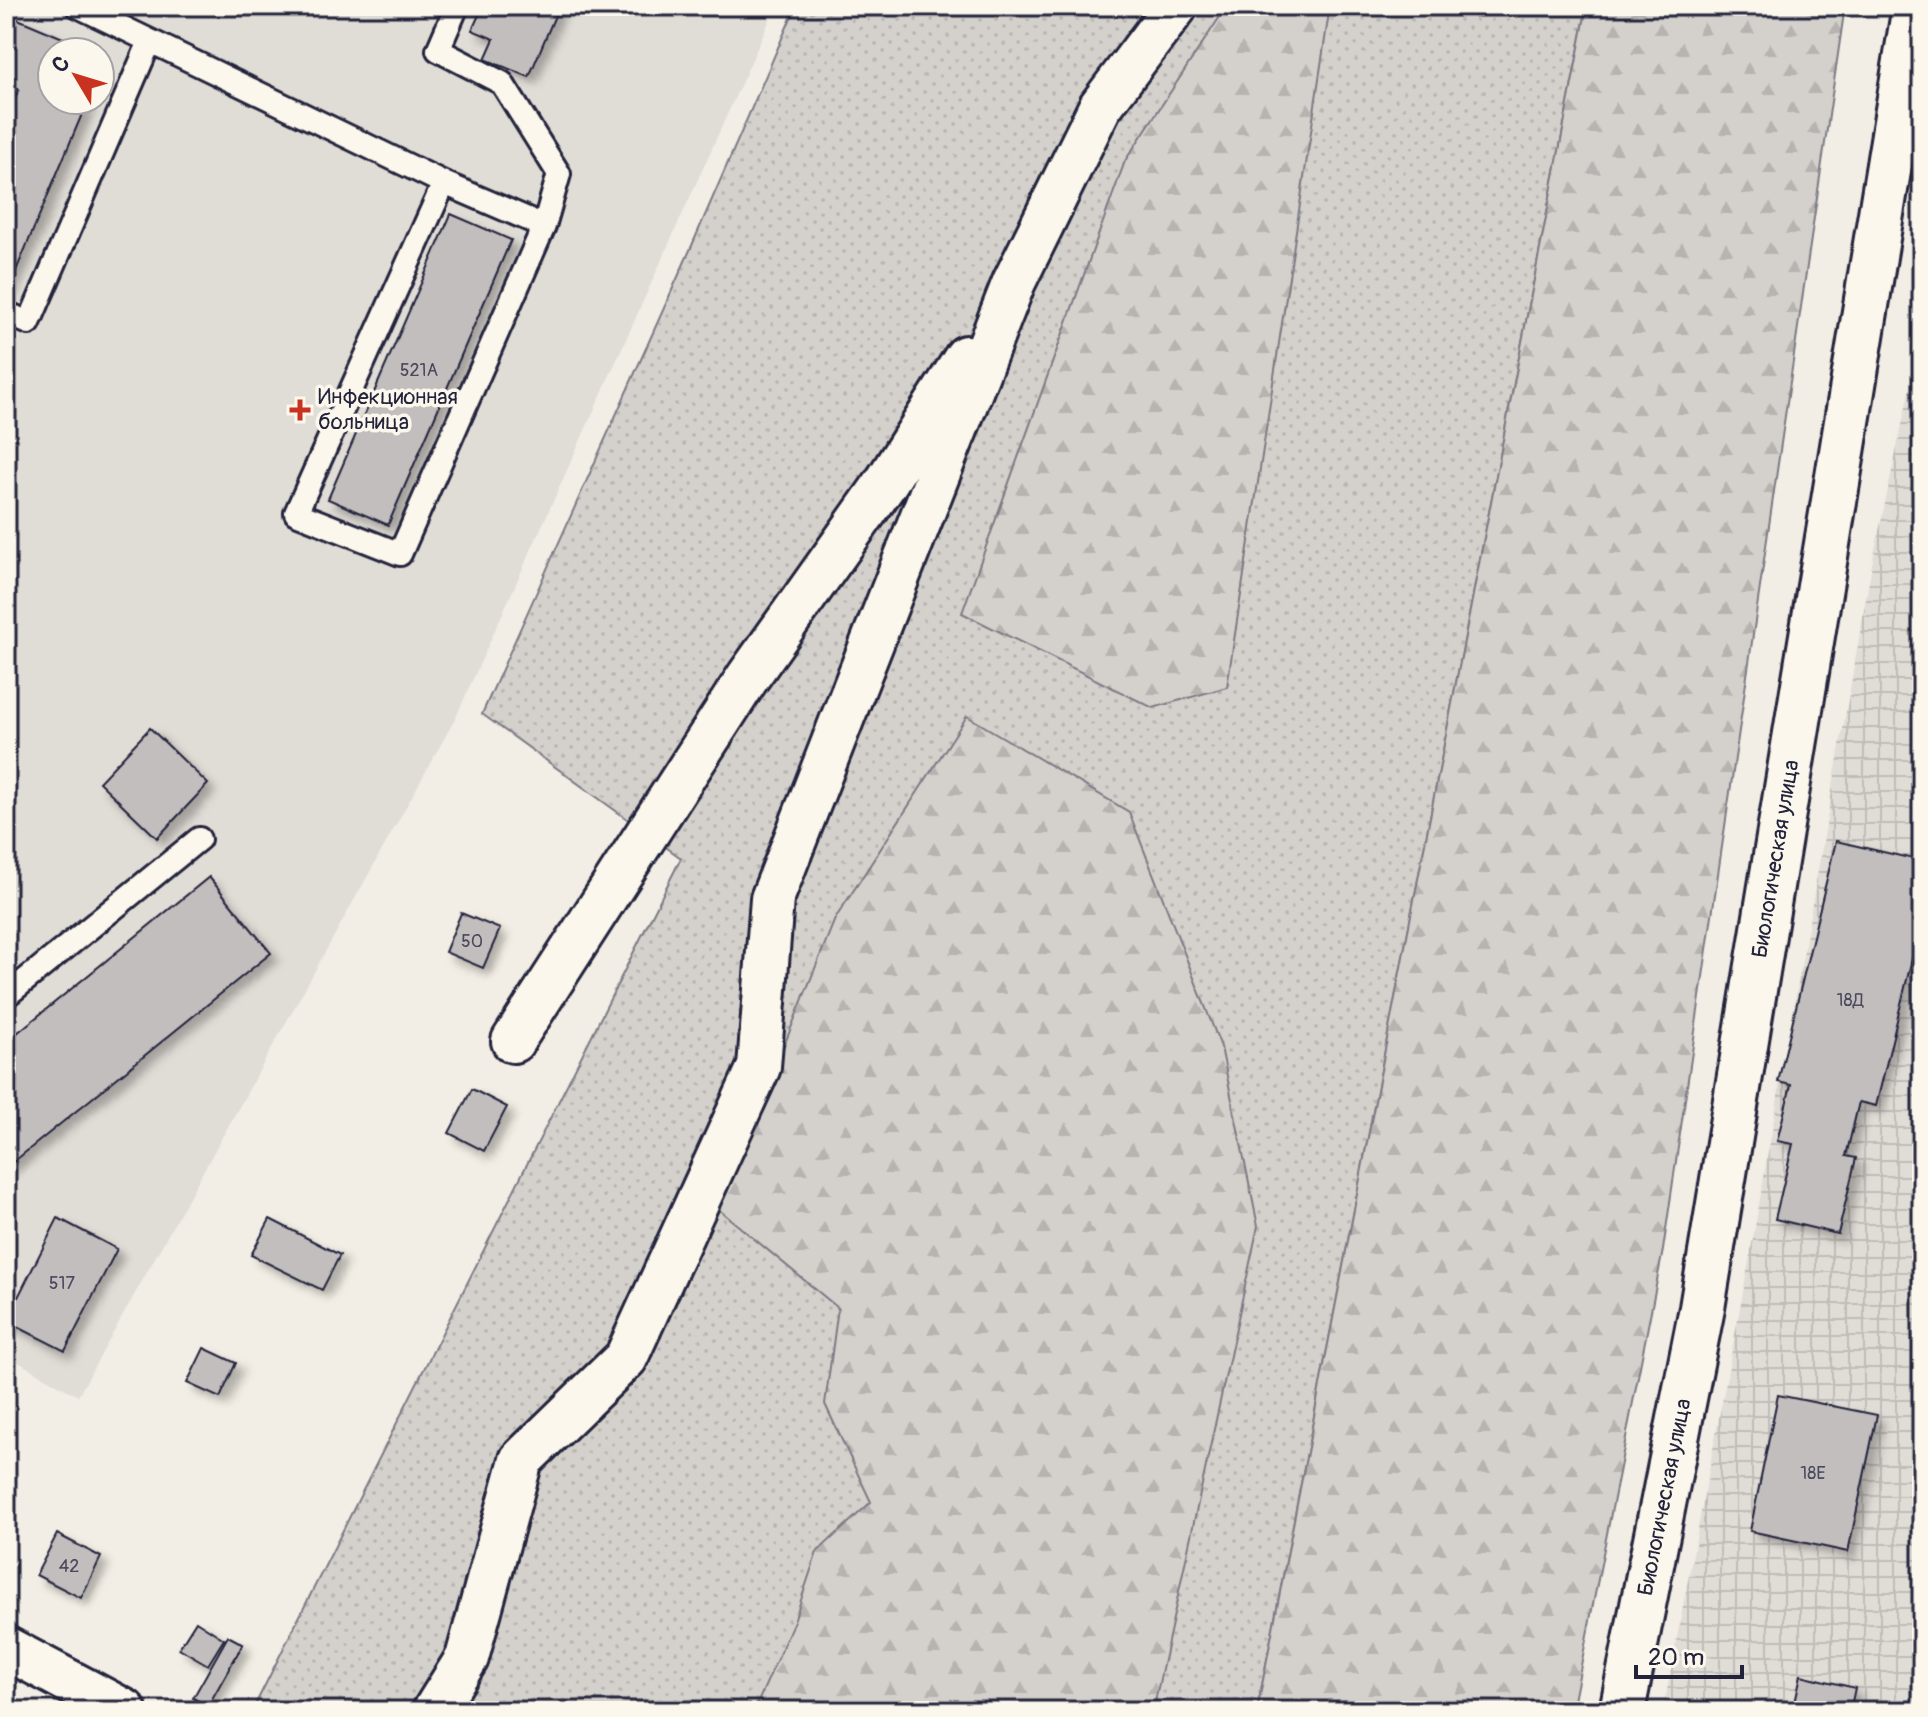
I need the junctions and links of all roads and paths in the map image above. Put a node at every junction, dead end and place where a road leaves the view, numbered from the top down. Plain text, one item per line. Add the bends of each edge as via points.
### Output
1 (78, 6) edge
2 (457, 6) edge
3 (1176, 6) edge
4 (1915, 6) edge
5 (150, 41) junction
6 (444, 183) junction
7 (544, 226) junction
8 (1014, 282) junction
9 (6, 313) edge
10 (199, 839) dead end
11 (6, 996) edge
12 (513, 1041) dead end
13 (6, 1648) edge
14 (125, 1711) edge
15 (434, 1711) edge
16 (1622, 1711) edge

1 - 5 lane
2 - 7 lane via 438,50 502,83 559,174
3 - 8 street via 1100,107
4 - 16 street, Биологическая улица via 1702,1308
5 - 6 lane
5 - 9 lane via 29,323
6 - 7 lane
6 - 7 lane via 296,513 400,554
8 - 12 street via 885,484 748,677
8 - 15 street via 772,899 759,1067 626,1358 521,1460 467,1658
10 - 11 lane
13 - 14 street

